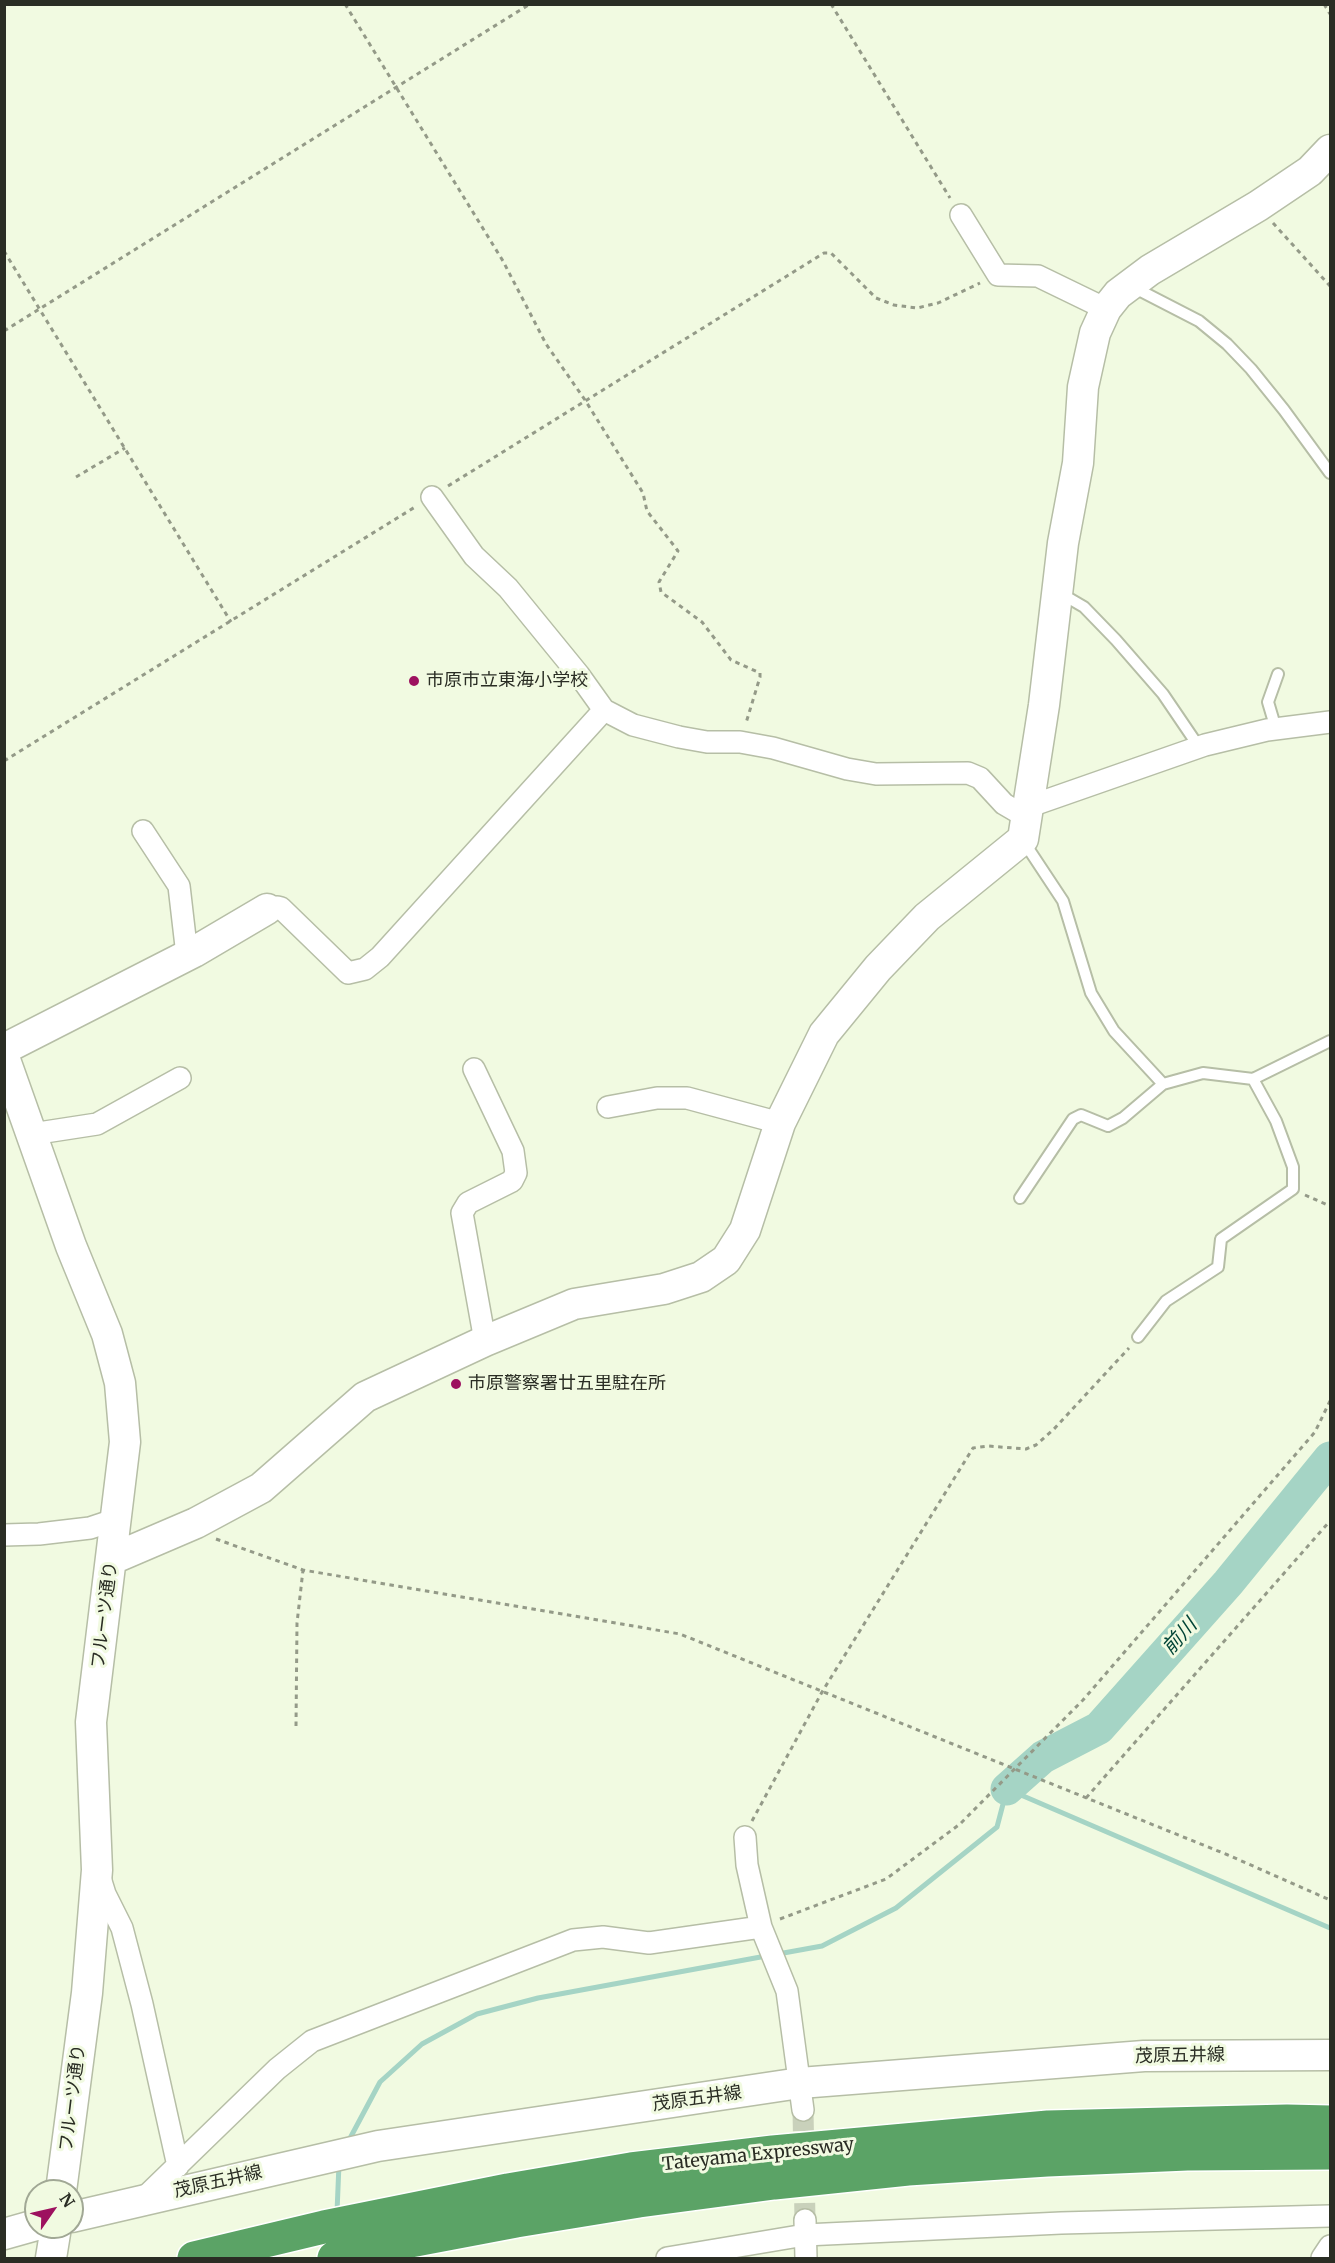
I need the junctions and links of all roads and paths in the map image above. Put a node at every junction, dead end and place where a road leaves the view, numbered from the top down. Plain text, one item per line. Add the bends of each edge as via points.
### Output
1 (345, 4) edge
2 (530, 4) edge
3 (831, 4) edge
4 (1324, 4) edge
5 (1330, 14) edge
6 (395, 88) junction
7 (1330, 150) edge
8 (1258, 206) junction
9 (961, 215) joint
10 (4, 251) edge
11 (998, 275) junction
12 (1130, 286) junction
13 (1330, 286) edge
14 (41, 309) junction
15 (1106, 309) junction
16 (4, 331) edge
17 (585, 400) junction
18 (125, 448) junction
19 (1330, 473) edge
20 (76, 477) dead end
21 (432, 497) junction
22 (1057, 591) junction
23 (231, 622) junction
24 (1278, 674) dead end
25 (604, 710) junction
26 (1330, 722) edge
27 (1276, 729) junction
28 (740, 742) junction
29 (1199, 747) junction
30 (4, 761) edge
31 (1026, 806) junction
32 (144, 831) dead end
33 (1023, 839) junction
34 (267, 909) joint
35 (187, 955) junction
36 (1330, 1041) edge
37 (4, 1049) edge
38 (4, 1057) edge
39 (474, 1070) dead end
40 (180, 1078) dead end
41 (1253, 1079) junction
42 (1163, 1084) junction
43 (608, 1107) dead end
44 (780, 1123) junction
45 (32, 1134) junction
46 (1293, 1189) junction
47 (1020, 1198) dead end
48 (1330, 1206) edge
49 (1138, 1337) joint
50 (485, 1341) junction
51 (1330, 1401) edge
52 (117, 1519) junction
53 (1330, 1521) edge
54 (196, 1523) junction
55 (4, 1535) edge
56 (112, 1559) junction
57 (303, 1570) junction
58 (822, 1692) junction
59 (296, 1726) dead end
60 (1014, 1769) junction
61 (1086, 1798) junction
62 (745, 1837) joint
63 (97, 1870) junction
64 (1330, 1900) edge
65 (761, 1927) junction
66 (1330, 2055) edge
67 (801, 2097) junction
68 (1330, 2122) edge
69 (1285, 2137) junction
70 (1330, 2153) edge
71 (178, 2166) junction
72 (63, 2179) edge
73 (142, 2200) junction
74 (84, 2214) edge
75 (1330, 2216) edge
76 (805, 2228) junction
77 (24, 2229) edge
78 (384, 2230) junction
79 (4, 2234) edge
80 (54, 2239) edge
81 (1330, 2246) edge
82 (51, 2259) edge
83 (194, 2259) edge
84 (333, 2259) edge
85 (667, 2259) edge
86 (806, 2259) edge
87 (1322, 2259) edge

1 - 6 path
2 - 6 path
3 - 9 path
4 - 5 path
6 - 14 path
6 - 17 path via 503,261 546,344
7 - 8 street via 1310,171
8 - 12 street
8 - 13 path
9 - 11 street
10 - 14 path
11 - 15 street via 1038,276
11 - 17 path via 938,303 917,308 876,298 831,253 824,253
12 - 15 street
12 - 19 lane via 1199,321 1227,344 1284,410
14 - 16 path
14 - 18 path
15 - 22 street via 1095,333 1083,387 1078,463
17 - 21 path
17 - 28 path via 643,494 647,511 678,551 659,582 661,592 702,622 730,660 760,673
18 - 20 path
18 - 23 path
21 - 23 path
21 - 25 street via 474,556 508,588
22 - 29 lane via 1084,607 1116,640 1163,694
22 - 31 street via 1044,705
23 - 30 path
24 - 27 lane via 1268,702
25 - 28 street via 633,725 679,737
25 - 34 street via 365,969 348,972 281,908
26 - 27 street
27 - 29 street
28 - 31 street via 876,774 968,773 980,778 1016,811
29 - 31 street
31 - 33 street
32 - 35 street via 179,886
33 - 42 lane via 1063,900 1091,993 1114,1031
33 - 44 street via 927,917 878,968 824,1034
34 - 35 street
35 - 37 street
36 - 41 lane
38 - 45 street, フルーツ通り
39 - 50 street via 513,1151 516,1173 512,1181 468,1203 462,1213
40 - 45 street via 97,1124
41 - 42 lane via 1203,1073
41 - 46 lane via 1276,1121 1293,1167
42 - 47 lane via 1108,1126 1081,1114 1073,1119
43 - 44 street via 657,1098 687,1098
44 - 50 street via 745,1230 726,1260 701,1277 664,1288 574,1304
45 - 52 street, フルーツ通り via 107,1334 120,1383 125,1442
46 - 48 path
46 - 49 lane via 1221,1239 1218,1267 1166,1301
49 - 58 path via 1036,1445 1026,1449 973,1448
50 - 54 street via 365,1396 261,1488
51 - 60 path via 1314,1432 1223,1539 1083,1700
52 - 55 street via 90,1528
52 - 56 street, フルーツ通り
53 - 61 path
54 - 56 street
54 - 57 path via 214,1538
56 - 63 street, フルーツ通り via 91,1722
57 - 58 path via 680,1634
57 - 59 path via 297,1623
58 - 60 path
58 - 62 path
60 - 61 path
60 - 65 path via 960,1824 886,1879
61 - 64 path
62 - 65 street
63 - 71 street via 122,1928
63 - 72 street, フルーツ通り via 87,1993
65 - 67 street via 787,1991
65 - 71 street via 649,1943 603,1937 573,1940 312,2041 277,2068
66 - 67 street, 茂原五井線 via 1144,2056
67 - 73 street, 茂原五井線 via 378,2146
68 - 69 highway, Tateyama Expressway
69 - 70 highway, Tateyama Expressway
69 - 78 highway, Tateyama Expressway via 897,2170
71 - 73 street
73 - 74 street, 茂原五井線
75 - 76 street
76 - 85 street
76 - 86 street
77 - 79 street
78 - 83 highway, Tateyama Expressway via 254,2243
78 - 84 highway, Tateyama Expressway
80 - 82 street
81 - 87 street

